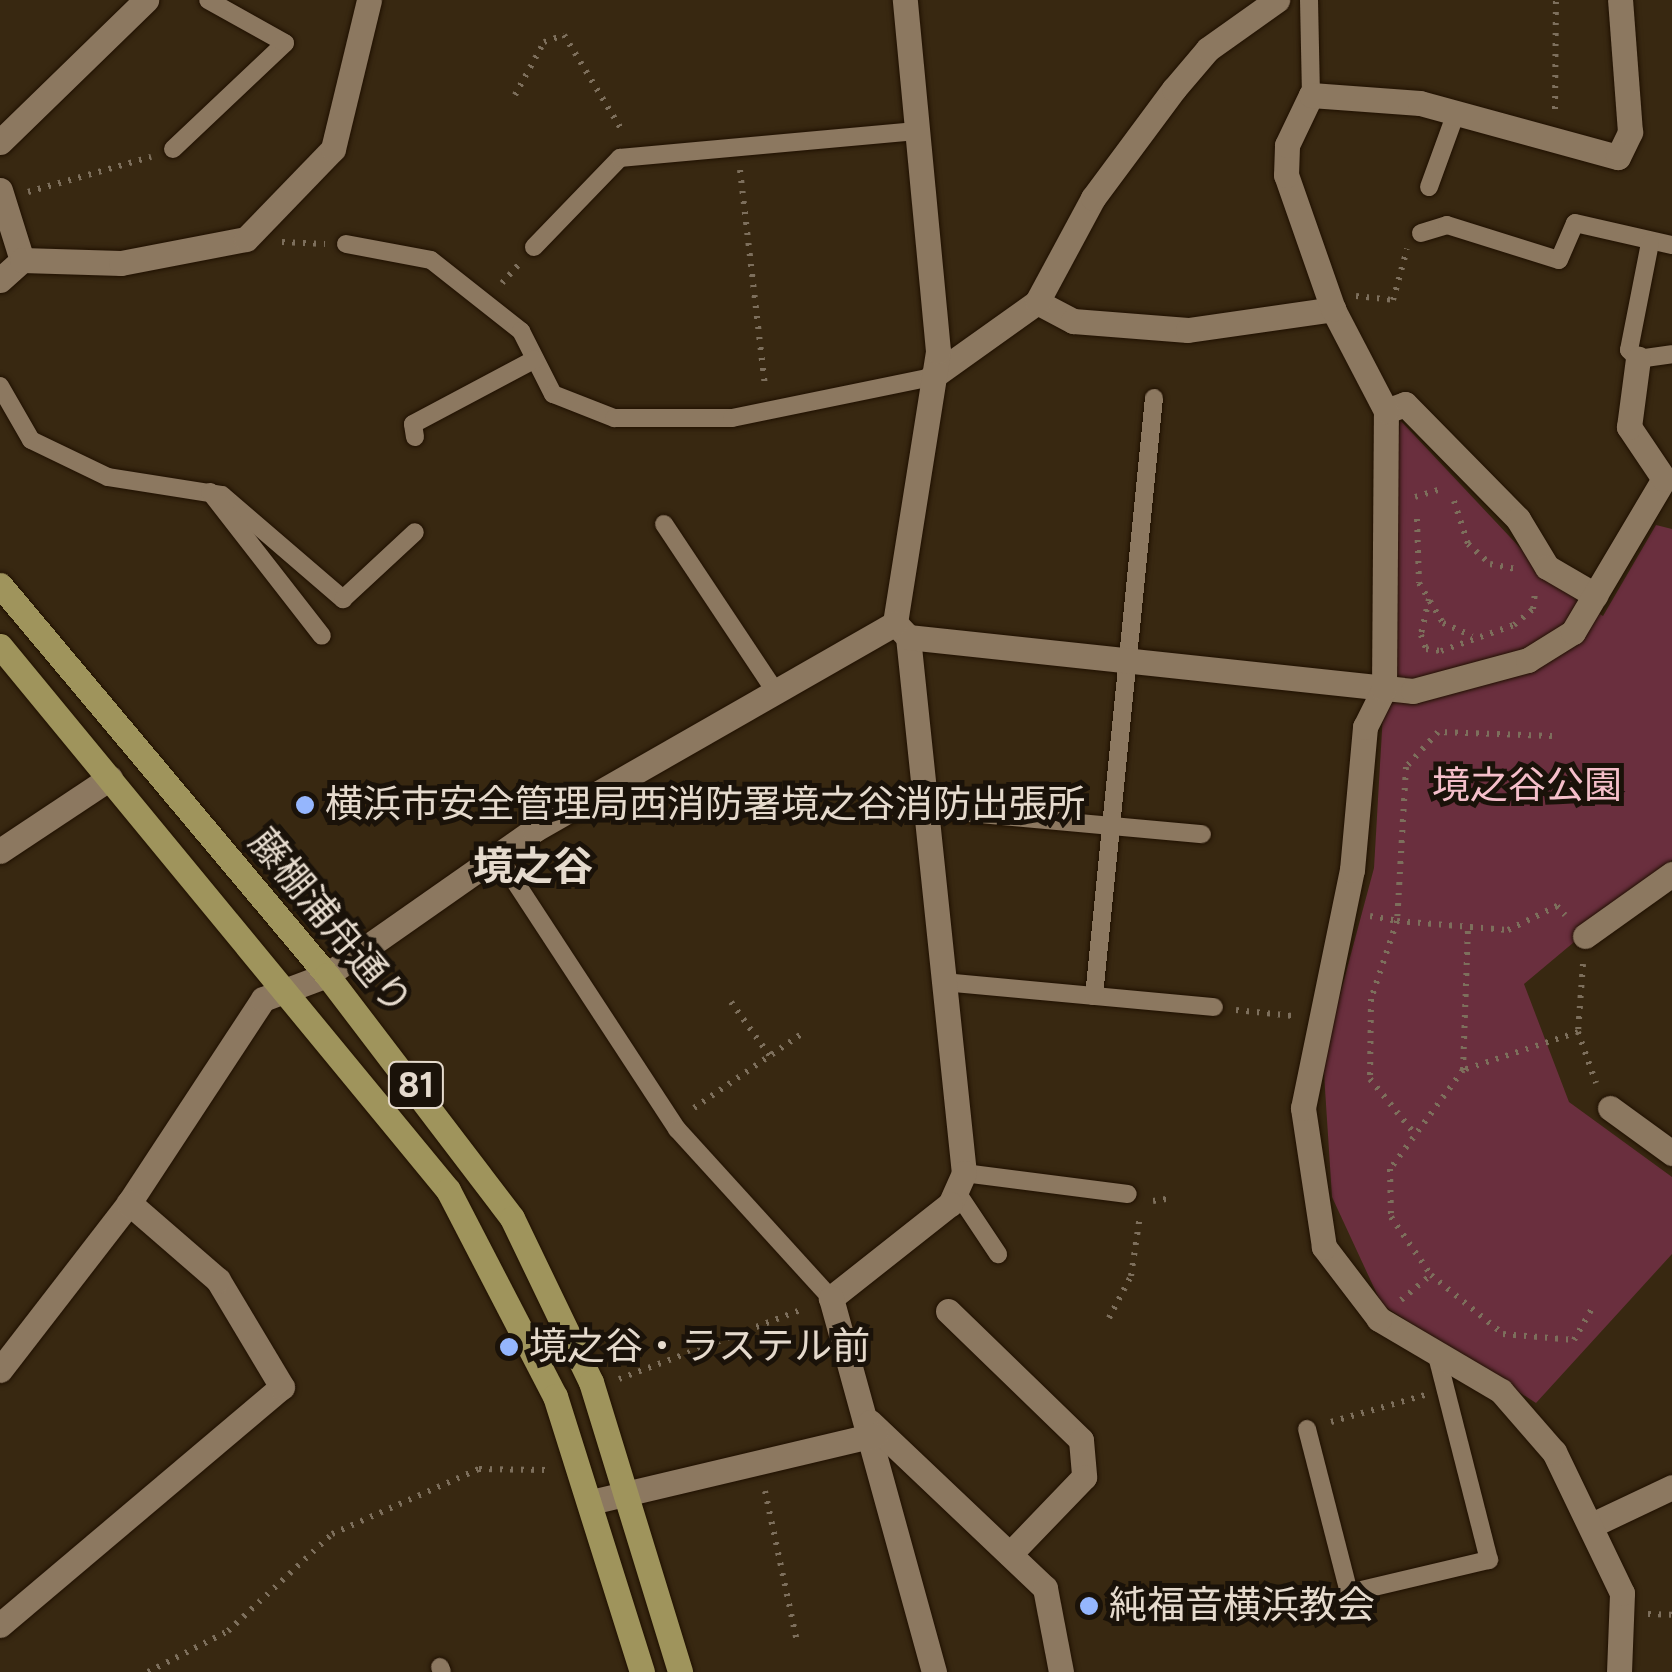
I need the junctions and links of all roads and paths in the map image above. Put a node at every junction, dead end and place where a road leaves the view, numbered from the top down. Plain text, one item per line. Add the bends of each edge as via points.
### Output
1 (146, 0) edge
2 (208, 0) edge
3 (369, 0) edge
4 (904, 0) edge
5 (1277, 0) edge
6 (1310, 0) edge
7 (1556, 0) edge
8 (1620, 0) edge
9 (515, 95) dead end
10 (1310, 95) junction
11 (1456, 113) junction
12 (916, 130) junction
13 (1556, 140) junction
14 (0, 142) edge
15 (738, 148) junction
16 (174, 149) joint
17 (636, 154) junction
18 (1429, 187) dead end
19 (1, 194) edge
20 (1421, 233) joint
21 (253, 240) junction
22 (1650, 243) junction
23 (346, 244) joint
24 (1672, 245) edge
25 (534, 247) joint
26 (22, 260) junction
27 (0, 280) edge
28 (1372, 293) dead end
29 (490, 296) dead end
30 (1037, 302) junction
31 (1333, 309) junction
32 (1672, 354) edge
33 (1638, 358) junction
34 (535, 360) junction
35 (932, 377) junction
36 (0, 386) edge
37 (1154, 398) dead end
38 (1386, 410) junction
39 (770, 411) junction
40 (415, 437) dead end
41 (210, 492) junction
42 (1664, 496) edge
43 (664, 524) dead end
44 (415, 532) dead end
45 (0, 585) edge
46 (1596, 595) junction
47 (1429, 599) junction
48 (902, 630) junction
49 (322, 636) dead end
50 (1472, 636) junction
51 (0, 646) edge
52 (1124, 657) junction
53 (773, 688) junction
54 (1384, 689) junction
55 (1552, 736) dead end
56 (110, 778) junction
57 (926, 809) junction
58 (1109, 828) junction
59 (1202, 834) dead end
60 (0, 851) edge
61 (497, 854) junction
62 (1672, 874) edge
63 (1397, 922) junction
64 (1468, 928) junction
65 (1585, 936) junction
66 (327, 974) junction
67 (944, 982) junction
68 (281, 984) junction
69 (1094, 996) junction
70 (732, 1002) dead end
71 (1214, 1007) joint
72 (1302, 1017) dead end
73 (804, 1032) dead end
74 (1578, 1032) junction
75 (770, 1056) junction
76 (1463, 1070) junction
77 (1610, 1108) joint
78 (673, 1122) junction
79 (1414, 1134) junction
80 (1672, 1154) edge
81 (960, 1182) junction
82 (1128, 1194) joint
83 (129, 1202) junction
84 (998, 1254) dead end
85 (831, 1298) junction
86 (1594, 1305) dead end
87 (948, 1311) dead end
88 (1109, 1318) dead end
89 (1437, 1356) junction
90 (0, 1370) edge
91 (1445, 1389) junction
92 (1307, 1428) joint
93 (872, 1429) junction
94 (549, 1451) dead end
95 (759, 1465) junction
96 (554, 1469) junction
97 (559, 1486) dead end
98 (1672, 1487) edge
99 (624, 1492) junction
100 (591, 1502) junction
101 (1596, 1523) junction
102 (1010, 1554) junction
103 (0, 1625) edge
104 (798, 1641) dead end
105 (148, 1672) edge
106 (642, 1672) edge
107 (680, 1672) edge
108 (934, 1672) edge
109 (1061, 1672) edge
110 (1619, 1672) edge

1 - 14 street
2 - 16 lane via 285,44
3 - 21 street via 333,149
4 - 12 street
5 - 30 street via 1208,49 1174,88 1094,198
6 - 10 lane
7 - 13 path
8 - 13 street via 1630,132 1618,157
9 - 17 path via 544,42 564,35
10 - 11 street via 1383,96
10 - 31 street via 1287,145 1286,174
11 - 13 street
11 - 18 lane
12 - 15 lane
12 - 35 street via 938,351
15 - 17 lane
15 - 39 path via 747,281
16 - 19 path
17 - 25 lane via 602,172
19 - 26 street
20 - 22 lane via 1446,225 1559,260 1575,223
20 - 28 path via 1404,252 1393,300
21 - 23 path
21 - 26 street via 121,263
22 - 24 lane
22 - 33 lane via 1629,350
23 - 34 lane via 432,260 521,331
25 - 29 path
26 - 27 street
30 - 31 street via 1072,321 1154,330 1256,326
30 - 35 street
31 - 38 street
32 - 33 lane
33 - 42 street via 1626,404 1629,427 1664,479
34 - 39 lane via 553,394 614,418
34 - 40 lane via 413,424
35 - 39 lane
35 - 48 street
36 - 41 lane via 31,440 108,477
37 - 52 lane
38 - 46 street via 1405,404 1518,519 1547,567
38 - 54 street
41 - 44 lane via 258,518 343,599
41 - 49 lane
42 - 46 street
43 - 53 lane
45 - 66 main road, 藤棚浦舟通り / 81
46 - 54 street via 1573,632 1528,660 1413,691
47 - 50 path via 1443,623
47 - 50 path via 1426,649
47 - 50 path via 1419,583 1416,494 1438,485 1456,502 1468,544 1536,585 1524,617
48 - 52 street
48 - 53 street
48 - 57 street
51 - 56 main road, 藤棚浦舟通り / 81
52 - 54 street
52 - 58 lane
53 - 61 street
54 - 89 street via 1364,727 1352,870 1303,1108 1324,1247 1379,1320
55 - 63 path via 1438,732 1406,767
56 - 60 street
56 - 68 main road, 藤棚浦舟通り / 81
57 - 58 lane
57 - 67 street
58 - 59 lane
58 - 69 lane
61 - 66 street
61 - 78 lane
62 - 65 street
63 - 64 path
63 - 79 path via 1372,999 1370,1079
64 - 65 path via 1508,930 1557,906
64 - 76 path
65 - 74 path
66 - 68 street
66 - 99 main road, 藤棚浦舟通り / 81 via 512,1218 591,1382
67 - 69 lane
67 - 81 street
68 - 83 street via 263,998
68 - 100 main road, 藤棚浦舟通り / 81 via 448,1190 515,1304
69 - 71 lane
70 - 75 path
71 - 72 path
73 - 75 path
74 - 76 path
74 - 77 path
75 - 78 path
76 - 79 path
77 - 80 street
78 - 85 lane
79 - 86 path via 1390,1169 1391,1218 1431,1275 1504,1334 1574,1340
81 - 82 lane
81 - 84 lane
81 - 85 street
82 - 88 path via 1139,1244
83 - 90 street
83 - 103 street via 218,1280 282,1387
85 - 93 street
87 - 102 street via 1082,1440 1084,1477
89 - 91 lane
89 - 101 street via 1501,1391 1554,1452
91 - 92 path
91 - 92 lane via 1489,1560 1349,1594
93 - 95 street
93 - 102 street
93 - 108 street
94 - 96 path
95 - 99 street
95 - 104 path
96 - 97 path
96 - 105 path via 479,1469 332,1534 228,1631
98 - 101 street
99 - 100 street
99 - 107 main road, 藤棚浦舟通り / 81
100 - 106 main road, 藤棚浦舟通り / 81
101 - 110 street via 1622,1593
102 - 109 street via 1045,1588

